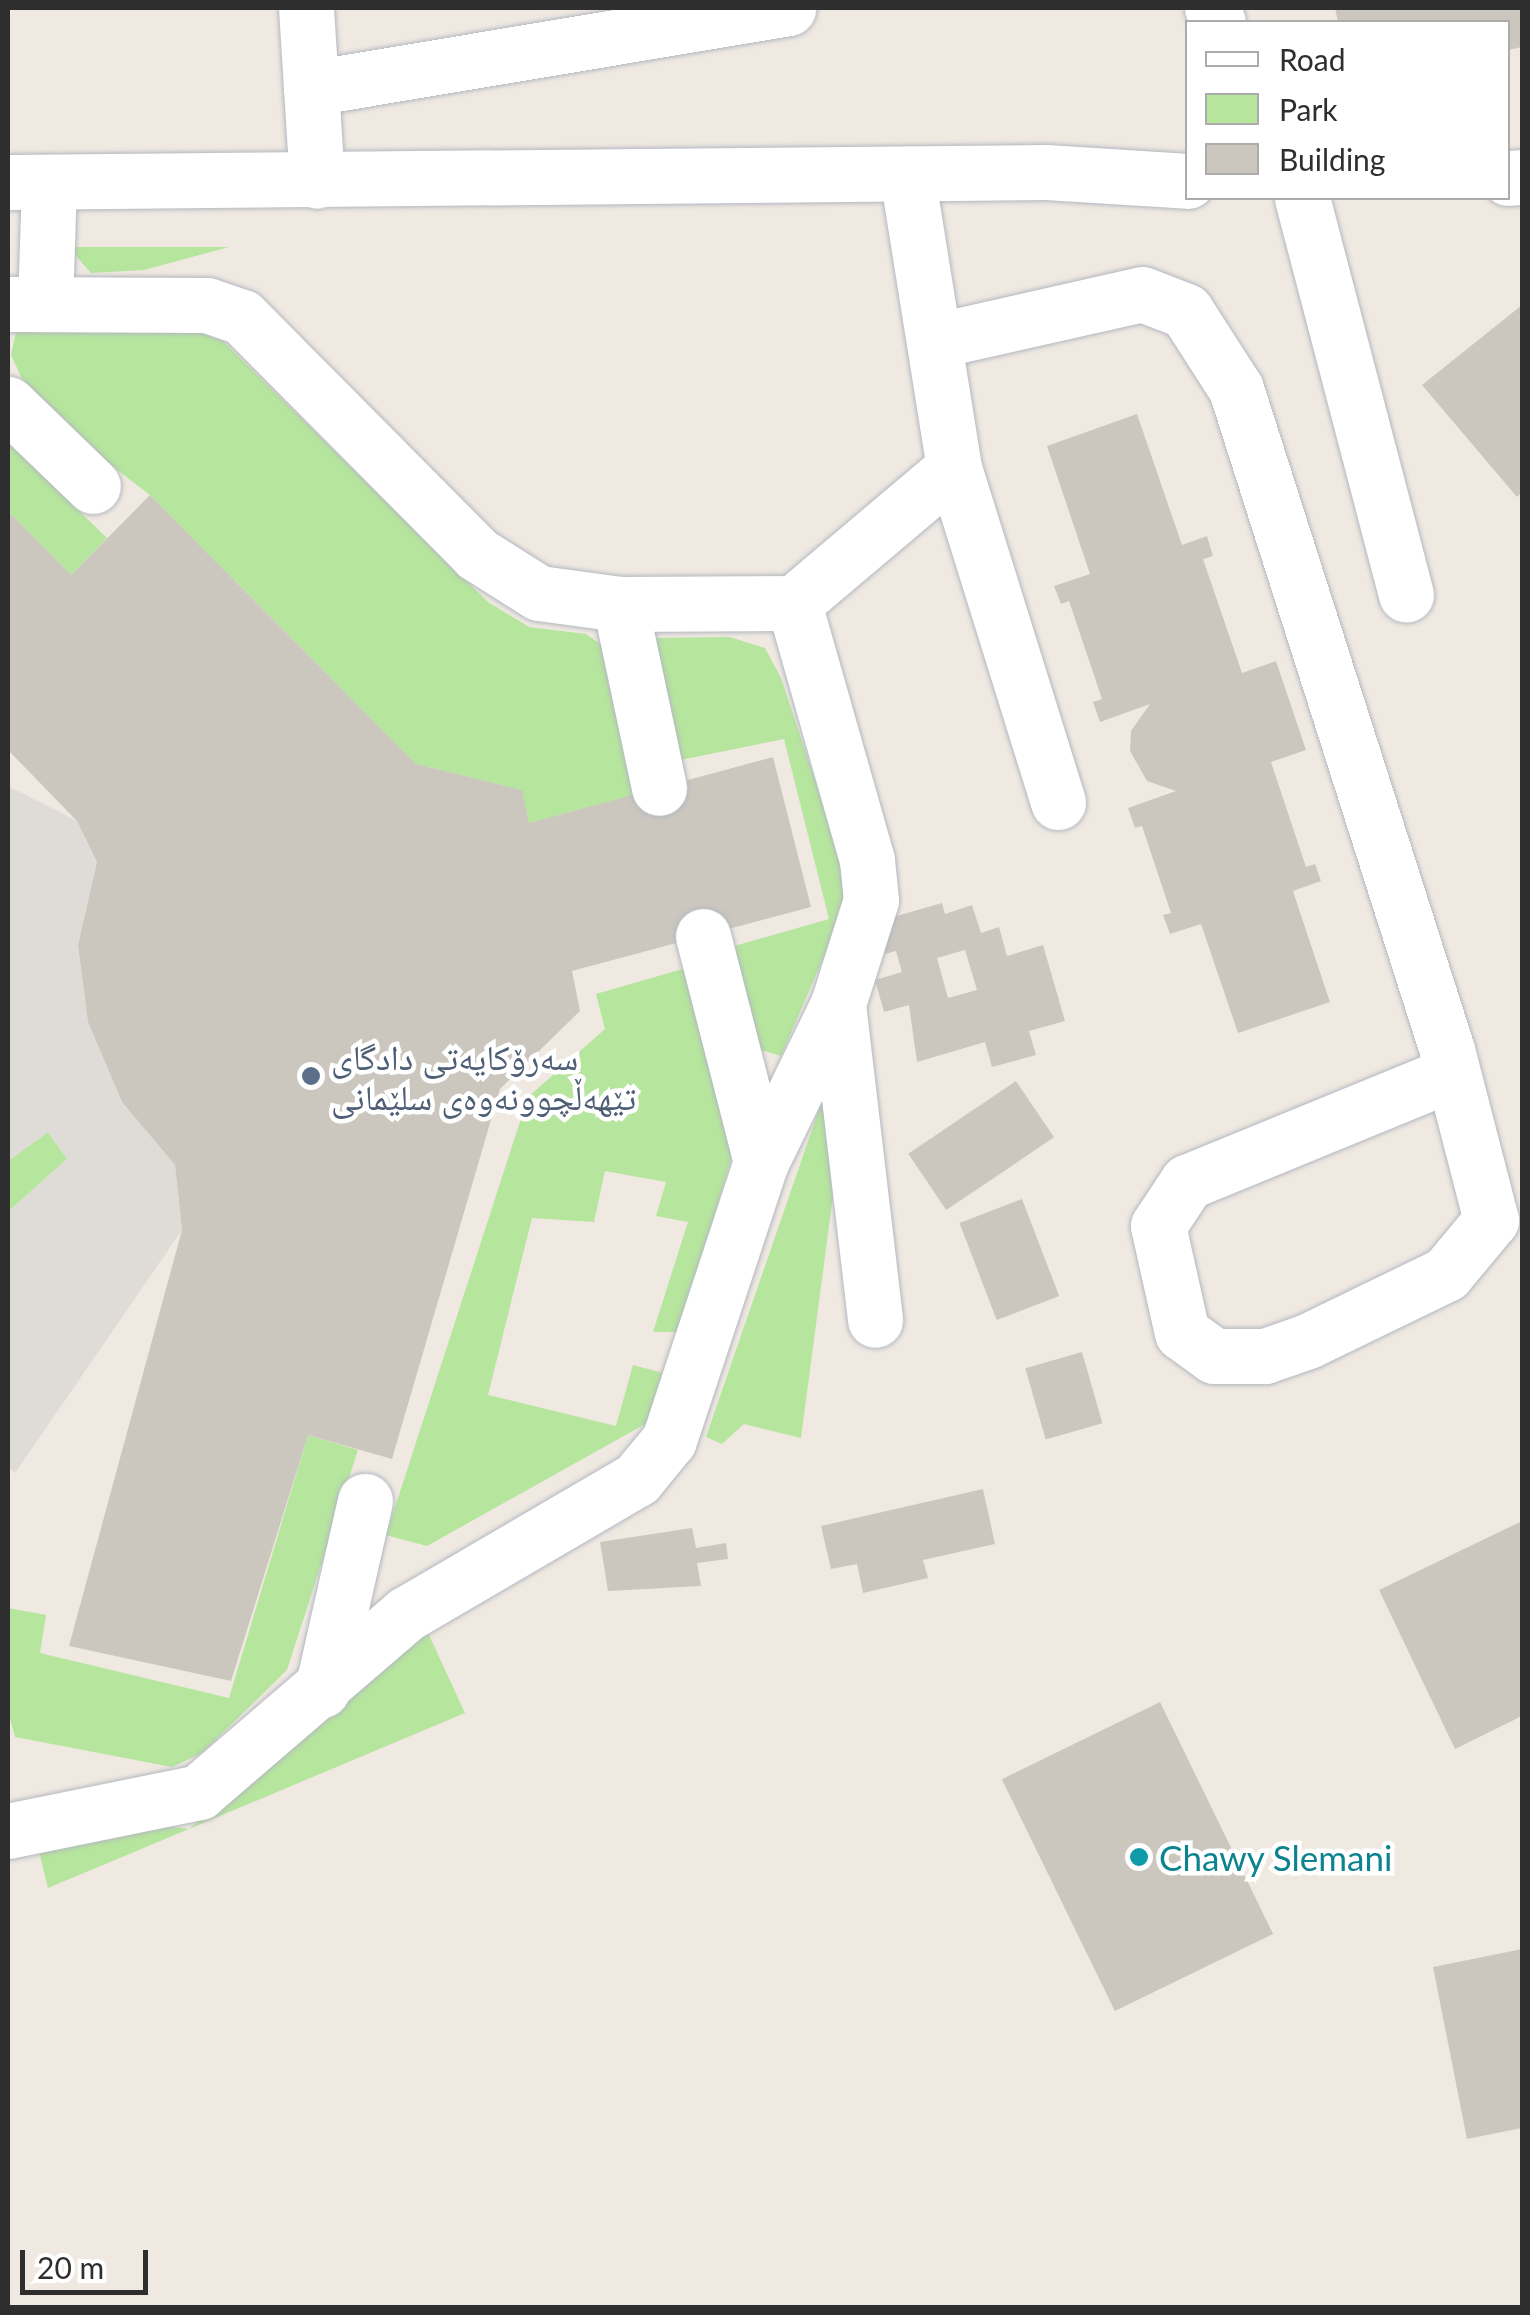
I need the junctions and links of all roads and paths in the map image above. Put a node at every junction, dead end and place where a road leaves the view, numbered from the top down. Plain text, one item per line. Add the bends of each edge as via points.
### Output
1 (306, 8) edge
2 (788, 8) edge
3 (311, 88) junction
4 (906, 174) junction
5 (317, 181) junction
6 (1185, 181) edge
7 (28, 182) edge
8 (1303, 200) edge
9 (26, 304) edge
10 (934, 341) junction
11 (8, 404) edge
12 (954, 468) junction
13 (93, 486) dead end
14 (1406, 595) dead end
15 (620, 604) junction
16 (794, 604) junction
17 (660, 788) dead end
18 (1058, 802) dead end
19 (703, 936) dead end
20 (838, 1004) junction
21 (1453, 1073) junction
22 (761, 1162) junction
23 (874, 1320) dead end
24 (365, 1501) dead end
25 (322, 1690) junction
26 (8, 1830) edge

1 - 3 street
2 - 3 street
3 - 5 street
4 - 5 street
4 - 6 street
4 - 10 street
5 - 7 street
7 - 9 street
8 - 14 street
9 - 15 street via 207,305 242,316 477,554 539,592
10 - 12 street
10 - 21 street via 1142,294 1186,311 1236,389
11 - 13 street
12 - 16 street
12 - 18 street
15 - 16 street
15 - 17 street
16 - 20 street via 867,860 871,900
19 - 22 street
20 - 22 street
20 - 23 street
21 - 21 street via 1491,1220 1446,1274 1264,1356 1214,1356 1182,1334 1158,1226 1187,1182
22 - 25 street via 669,1440 637,1480 406,1614
24 - 25 street
25 - 26 street via 200,1792

